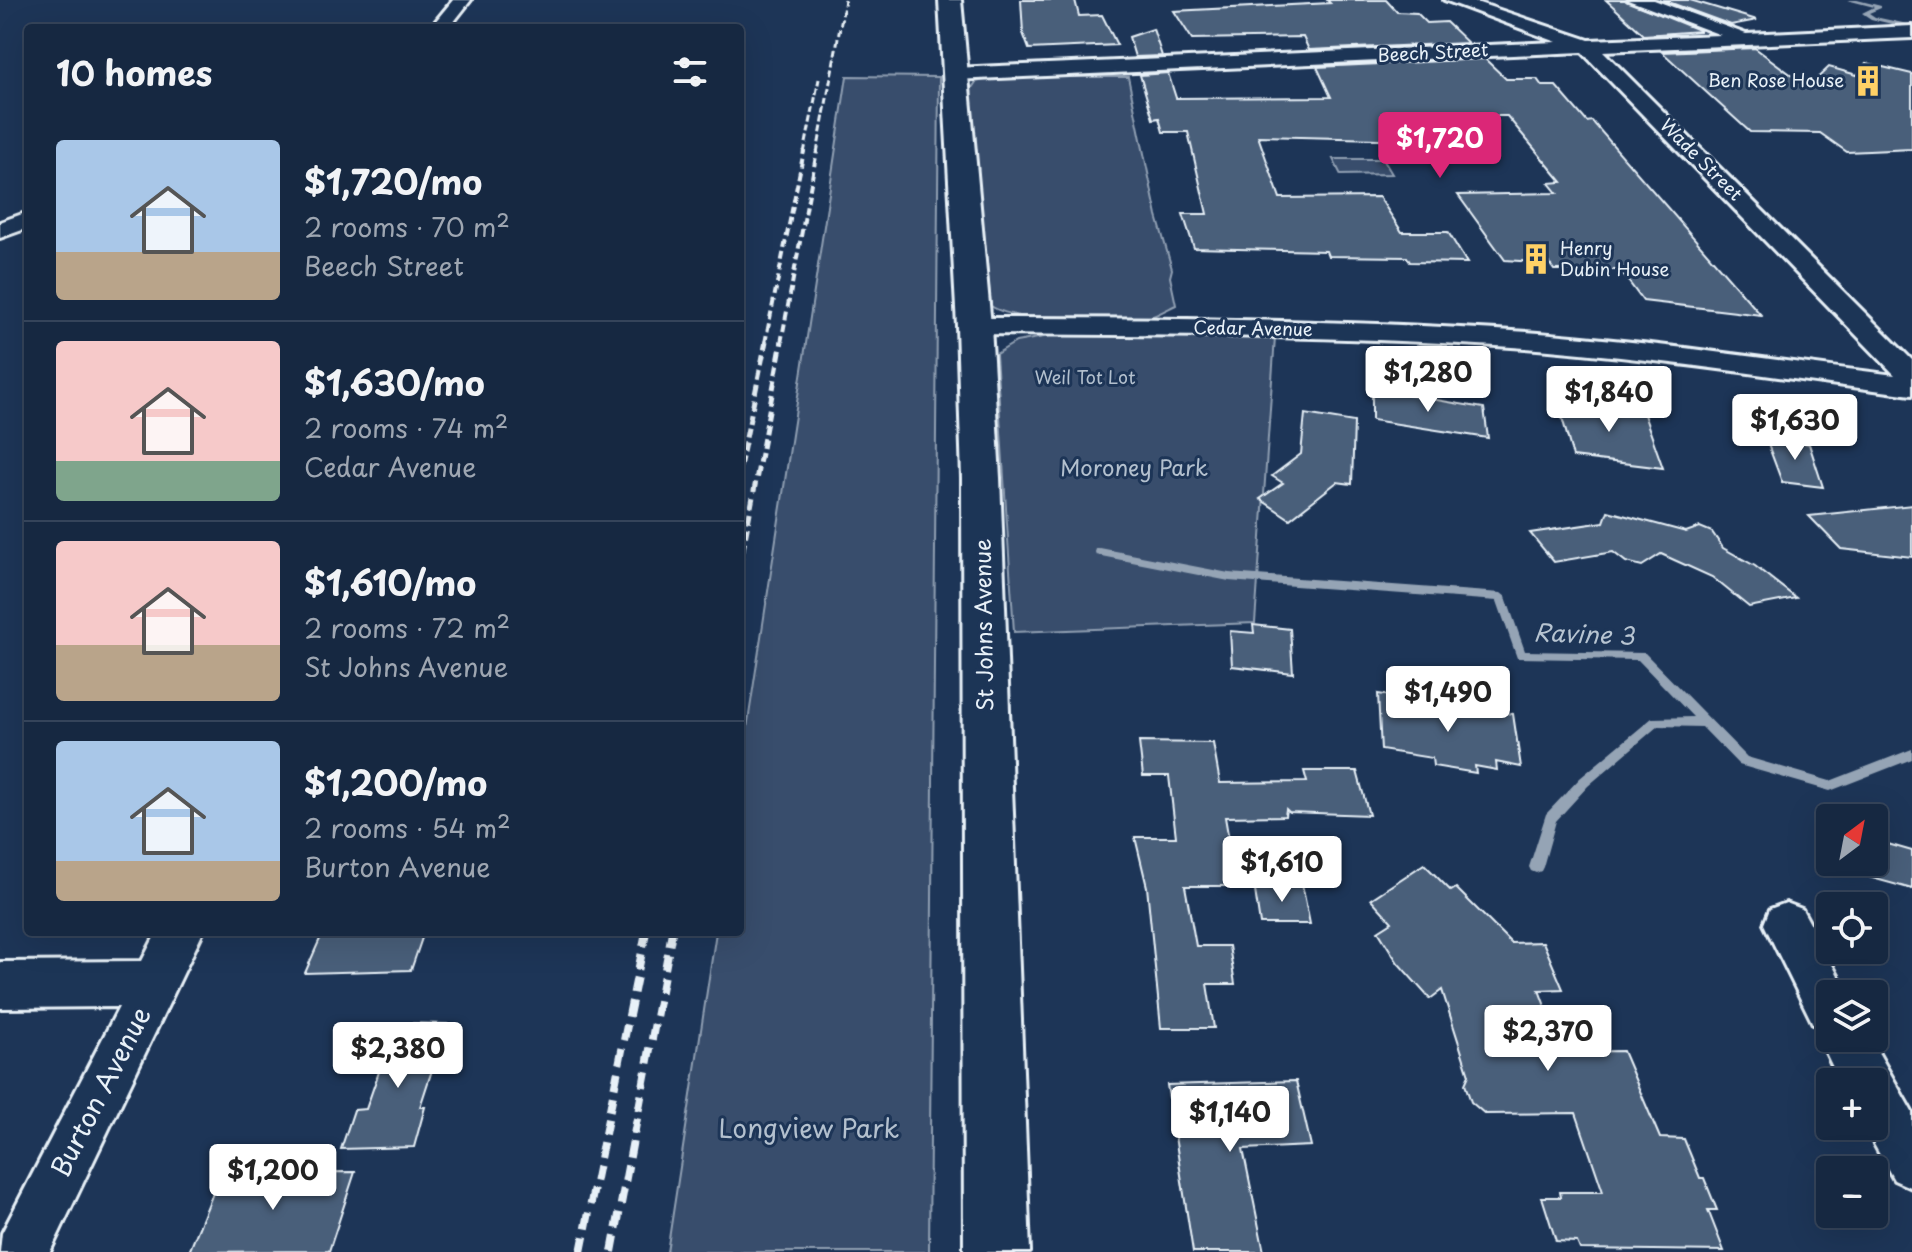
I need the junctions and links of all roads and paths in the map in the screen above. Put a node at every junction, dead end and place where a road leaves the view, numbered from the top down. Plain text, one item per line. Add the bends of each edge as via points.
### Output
1 (462, 0) edge
2 (950, 0) edge
3 (1453, 0) edge
4 (1637, 0) edge
5 (442, 24) edge
6 (1912, 32) edge
7 (1745, 39) junction
8 (1587, 46) junction
9 (954, 74) junction
10 (24, 221) edge
11 (0, 231) edge
12 (974, 326) junction
13 (1912, 376) edge
14 (1912, 386) edge
15 (1786, 924) dead end
16 (179, 936) edge
17 (1816, 981) edge
18 (156, 984) junction
19 (0, 985) edge
20 (1888, 1119) edge
21 (1912, 1162) edge
22 (21, 1252) edge
23 (997, 1252) edge

1 - 5 street
2 - 9 street, St Johns Avenue
3 - 8 street, Wade Street
4 - 7 street
6 - 7 street, Beech Street
7 - 8 street, Beech Street
8 - 9 street, Beech Street
8 - 13 street, Wade Street
9 - 12 street, St Johns Avenue
10 - 11 street
12 - 14 street, Cedar Avenue via 1249,327 1496,338
12 - 23 street, St Johns Avenue
15 - 17 street
16 - 18 street, Burton Avenue
18 - 19 street
18 - 22 street, Burton Avenue
20 - 21 street

